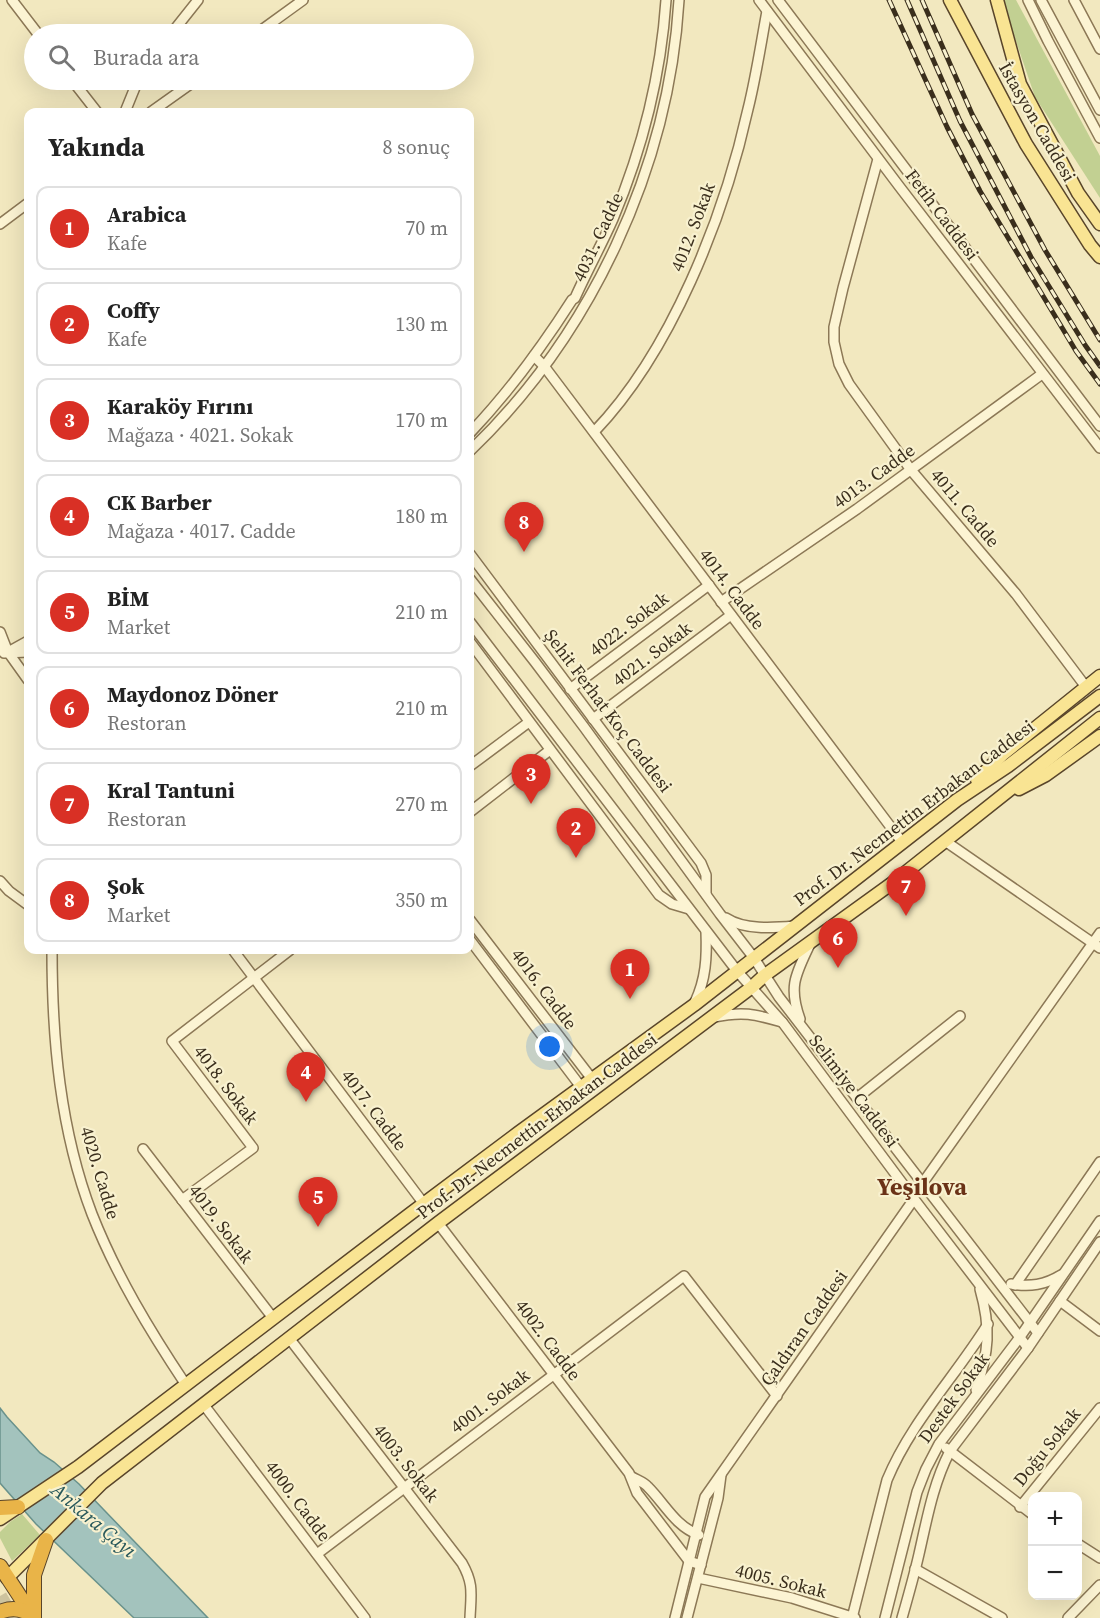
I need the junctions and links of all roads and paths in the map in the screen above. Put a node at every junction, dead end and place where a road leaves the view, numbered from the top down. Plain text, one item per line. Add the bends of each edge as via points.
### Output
1 (12, 0) edge
2 (198, 0) edge
3 (303, 0) edge
4 (666, 0) edge
5 (679, 0) edge
6 (759, 0) edge
7 (778, 0) edge
8 (950, 0) edge
9 (997, 0) edge
10 (1028, 0) edge
11 (1041, 0) edge
12 (1074, 0) edge
13 (767, 10) junction
14 (30, 24) edge
15 (179, 24) edge
16 (270, 24) edge
17 (1100, 49) edge
18 (80, 90) edge
19 (134, 90) edge
20 (182, 90) edge
21 (94, 108) edge
22 (127, 108) edge
23 (158, 108) edge
24 (1100, 110) edge
25 (1100, 138) edge
26 (878, 159) junction
27 (24, 206) edge
28 (0, 224) edge
29 (1100, 224) edge
30 (1090, 245) junction
31 (1100, 257) edge
32 (1100, 262) edge
33 (534, 356) junction
34 (544, 366) junction
35 (1042, 374) junction
36 (1100, 426) edge
37 (474, 429) edge
38 (594, 432) junction
39 (474, 447) edge
40 (1100, 448) edge
41 (911, 470) junction
42 (474, 559) edge
43 (474, 584) edge
44 (709, 585) junction
45 (721, 602) junction
46 (731, 615) junction
47 (474, 627) edge
48 (0, 632) edge
49 (24, 643) edge
50 (474, 647) edge
51 (3, 651) edge
52 (24, 652) edge
53 (24, 675) edge
54 (1100, 676) edge
55 (1086, 687) junction
56 (570, 689) junction
57 (1100, 696) edge
58 (1100, 717) edge
59 (593, 719) junction
60 (529, 722) junction
61 (1100, 736) edge
62 (550, 750) junction
63 (474, 763) edge
64 (957, 800) junction
65 (992, 804) junction
66 (474, 809) edge
67 (945, 841) junction
68 (902, 842) junction
69 (0, 881) edge
70 (706, 894) junction
71 (24, 902) edge
72 (689, 909) junction
73 (720, 914) junction
74 (474, 925) edge
75 (794, 926) junction
76 (706, 932) junction
77 (1100, 933) edge
78 (811, 944) junction
79 (474, 945) edge
80 (1096, 945) edge
81 (52, 954) edge
82 (236, 954) edge
83 (285, 954) edge
84 (754, 958) junction
85 (737, 971) junction
86 (765, 975) junction
87 (254, 977) junction
88 (752, 987) junction
89 (694, 1005) junction
90 (960, 1016) dead end
91 (711, 1017) junction
92 (783, 1023) junction
93 (803, 1027) junction
94 (592, 1079) junction
95 (581, 1087) junction
96 (857, 1098) junction
97 (143, 1149) dead end
98 (1100, 1162) edge
99 (922, 1184) junction
100 (914, 1199) junction
101 (182, 1200) junction
102 (424, 1204) junction
103 (1100, 1221) edge
104 (438, 1223) junction
105 (1100, 1242) edge
106 (1063, 1274) junction
107 (995, 1279) junction
108 (979, 1284) junction
109 (1015, 1285) junction
110 (1060, 1301) junction
111 (273, 1318) junction
112 (1030, 1323) junction
113 (988, 1324) junction
114 (1100, 1331) edge
115 (1038, 1333) junction
116 (1020, 1337) junction
117 (289, 1338) junction
118 (1028, 1348) junction
119 (554, 1374) junction
120 (186, 1385) junction
121 (777, 1396) junction
122 (973, 1399) junction
123 (204, 1405) junction
124 (1100, 1408) edge
125 (940, 1443) junction
126 (950, 1451) junction
127 (721, 1475) junction
128 (632, 1476) junction
129 (403, 1488) junction
130 (1020, 1507) junction
131 (0, 1508) edge
132 (18, 1508) junction
133 (1028, 1512) edge
134 (0, 1519) edge
135 (696, 1534) junction
136 (708, 1538) junction
137 (46, 1540) junction
138 (1080, 1546) edge
139 (317, 1554) junction
140 (1100, 1558) edge
141 (689, 1561) junction
142 (701, 1564) junction
143 (915, 1569) junction
144 (2, 1578) edge
145 (698, 1578) junction
146 (1100, 1585) edge
147 (0, 1612) edge
148 (34, 1618) edge
149 (364, 1618) edge
150 (470, 1618) edge
151 (675, 1618) edge
152 (687, 1618) edge
153 (853, 1618) edge
154 (885, 1618) edge
155 (902, 1618) edge
156 (1002, 1618) edge
157 (1068, 1618) edge

1 - 14 street
2 - 15 street
3 - 16 street
4 - 33 street, 4031. Cadde via 650,103 614,217 575,298
5 - 34 street, 4031. Cadde via 667,90 640,185 596,286
6 - 13 street, Fetih Caddesi
7 - 36 street, Fetih Caddesi
8 - 30 main road, İstasyon Caddesi via 1026,144
9 - 29 main road, İstasyon Caddesi via 1020,84 1078,193
10 - 25 street
11 - 24 street
12 - 17 street
13 - 26 street, Fetih Caddesi
13 - 38 street, 4012. Sokak via 748,112 708,242 648,360 619,404
18 - 21 street
19 - 22 street
20 - 23 street
26 - 35 street, Fetih Caddesi
26 - 41 street, 4011. Cadde via 843,288 834,342 849,384
27 - 28 street
30 - 31 main road, İstasyon Caddesi
30 - 32 main road
33 - 34 street, 4014. Cadde
33 - 37 street, 4031. Cadde
34 - 38 street, 4014. Cadde
34 - 39 street, 4031. Cadde
35 - 40 street, Fetih Caddesi
35 - 41 street, 4013. Cadde
38 - 44 street, 4014. Cadde
41 - 45 street, 4013. Cadde
41 - 55 street, 4011. Cadde via 1016,594
42 - 56 street, Şehit Ferhat Koç Caddesi
43 - 70 street, Şehit Ferhat Koç Caddesi
44 - 45 street, 4014. Cadde
44 - 56 street, 4022. Sokak
45 - 46 street, 4014. Cadde
46 - 59 street, 4021. Sokak
46 - 68 street, 4014. Cadde
47 - 72 street
48 - 51 street
49 - 51 street
50 - 60 street
51 - 52 street
51 - 53 street
54 - 55 main road
55 - 64 main road via 1003,754
56 - 59 street, Şehit Ferhat Koç Caddesi
57 - 64 main road, Prof. Dr. Necmettin Erbakan Caddesi
58 - 65 main road, Prof. Dr. Necmettin Erbakan Caddesi
59 - 70 street, Şehit Ferhat Koç Caddesi via 701,863 706,875
60 - 62 street
60 - 63 street
61 - 65 main road via 1046,774
62 - 66 street
62 - 72 street via 658,895
64 - 68 main road, Prof. Dr. Necmettin Erbakan Caddesi
65 - 67 main road, Prof. Dr. Necmettin Erbakan Caddesi
67 - 78 main road, Prof. Dr. Necmettin Erbakan Caddesi
67 - 80 street
68 - 75 main road, Prof. Dr. Necmettin Erbakan Caddesi
69 - 71 street
70 - 73 street, Şehit Ferhat Koç Caddesi
72 - 76 street
73 - 75 street via 741,924
73 - 84 street, Şehit Ferhat Koç Caddesi
74 - 94 street, 4016. Cadde
75 - 84 main road, Prof. Dr. Necmettin Erbakan Caddesi
76 - 85 street
76 - 89 street via 705,975
77 - 80 street
78 - 86 main road, Prof. Dr. Necmettin Erbakan Caddesi
78 - 93 street via 794,988
79 - 95 street, 4016. Cadde
80 - 99 street
81 - 120 street, 4020. Cadde via 55,1048 75,1160 110,1255 157,1342
82 - 87 street, 4017. Cadde
83 - 87 street
84 - 85 main road, Prof. Dr. Necmettin Erbakan Caddesi
84 - 86 street, Selimiye Caddesi
85 - 88 street, Selimiye Caddesi
85 - 89 main road, Prof. Dr. Necmettin Erbakan Caddesi
86 - 88 main road, Prof. Dr. Necmettin Erbakan Caddesi
86 - 93 street, Selimiye Caddesi
87 - 101 street, 4018. Sokak via 172,1041 253,1148
87 - 102 street, 4017. Cadde
88 - 91 main road, Prof. Dr. Necmettin Erbakan Caddesi
88 - 92 street, Selimiye Caddesi
89 - 94 main road, Prof. Dr. Necmettin Erbakan Caddesi
90 - 96 street
91 - 92 street via 736,1013
91 - 104 main road, Prof. Dr. Necmettin Erbakan Caddesi
92 - 100 street, Selimiye Caddesi
93 - 96 street, Selimiye Caddesi
94 - 95 main road, Prof. Dr. Necmettin Erbakan Caddesi
95 - 102 main road, Prof. Dr. Necmettin Erbakan Caddesi
96 - 99 street, Selimiye Caddesi
97 - 101 street, 4019. Sokak
98 - 109 street
99 - 107 street, Selimiye Caddesi
100 - 108 street, Selimiye Caddesi
100 - 121 street, Çaldıran Caddesi
101 - 111 street, 4019. Sokak
102 - 111 main road, Prof. Dr. Necmettin Erbakan Caddesi
103 - 106 street, Destek Sokak
104 - 117 main road, Prof. Dr. Necmettin Erbakan Caddesi
104 - 119 street, 4002. Cadde
105 - 110 street, Destek Sokak
106 - 109 street via 1044,1284
106 - 112 street, Destek Sokak
107 - 109 street
107 - 112 street, Selimiye Caddesi
108 - 113 street
108 - 116 street, Selimiye Caddesi
110 - 114 street
110 - 115 street, Destek Sokak
111 - 120 main road, Prof. Dr. Necmettin Erbakan Caddesi
112 - 115 street, Selimiye Caddesi
112 - 116 street, Destek Sokak
113 - 122 street via 985,1360
113 - 153 street via 893,1465
115 - 118 street, Destek Sokak
116 - 118 street, Selimiye Caddesi
116 - 122 street, Destek Sokak
117 - 123 main road, Prof. Dr. Necmettin Erbakan Caddesi
117 - 129 street, 4003. Sokak
118 - 126 street, Destek Sokak
119 - 121 street, 4001. Sokak via 684,1276
119 - 128 street, 4002. Cadde
119 - 129 street, 4001. Sokak
120 - 132 main road, Prof. Dr. Necmettin Erbakan Caddesi
121 - 127 street, Çaldıran Caddesi
122 - 125 street, Destek Sokak
123 - 137 main road, Prof. Dr. Necmettin Erbakan Caddesi via 102,1483
123 - 139 street, 4000. Cadde
124 - 130 street, Doğu Sokak
125 - 126 street
125 - 154 street, Destek Sokak via 917,1492
126 - 130 street
126 - 143 street, Destek Sokak via 932,1494
127 - 135 street, Çaldıran Caddesi via 705,1497
127 - 136 street, Çaldıran Caddesi
128 - 135 street, 4002. Cadde via 647,1485 672,1517
128 - 141 street, 4002. Cadde via 638,1493
129 - 139 street, 4001. Sokak
129 - 150 street, 4003. Sokak via 469,1574
130 - 133 street
131 - 132 highway
132 - 134 main road, Prof. Dr. Necmettin Erbakan Caddesi
135 - 136 street, 4002. Cadde
135 - 141 street
136 - 142 street
137 - 144 main road, Prof. Dr. Necmettin Erbakan Caddesi
137 - 148 highway via 34,1575
138 - 140 street
139 - 149 street, 4000. Cadde
141 - 142 street
141 - 151 street
142 - 145 street
143 - 155 street, Destek Sokak
143 - 156 street
144 - 148 highway
145 - 152 street
145 - 153 street, 4005. Sokak via 792,1598
146 - 157 street
147 - 148 highway via 19,1609

